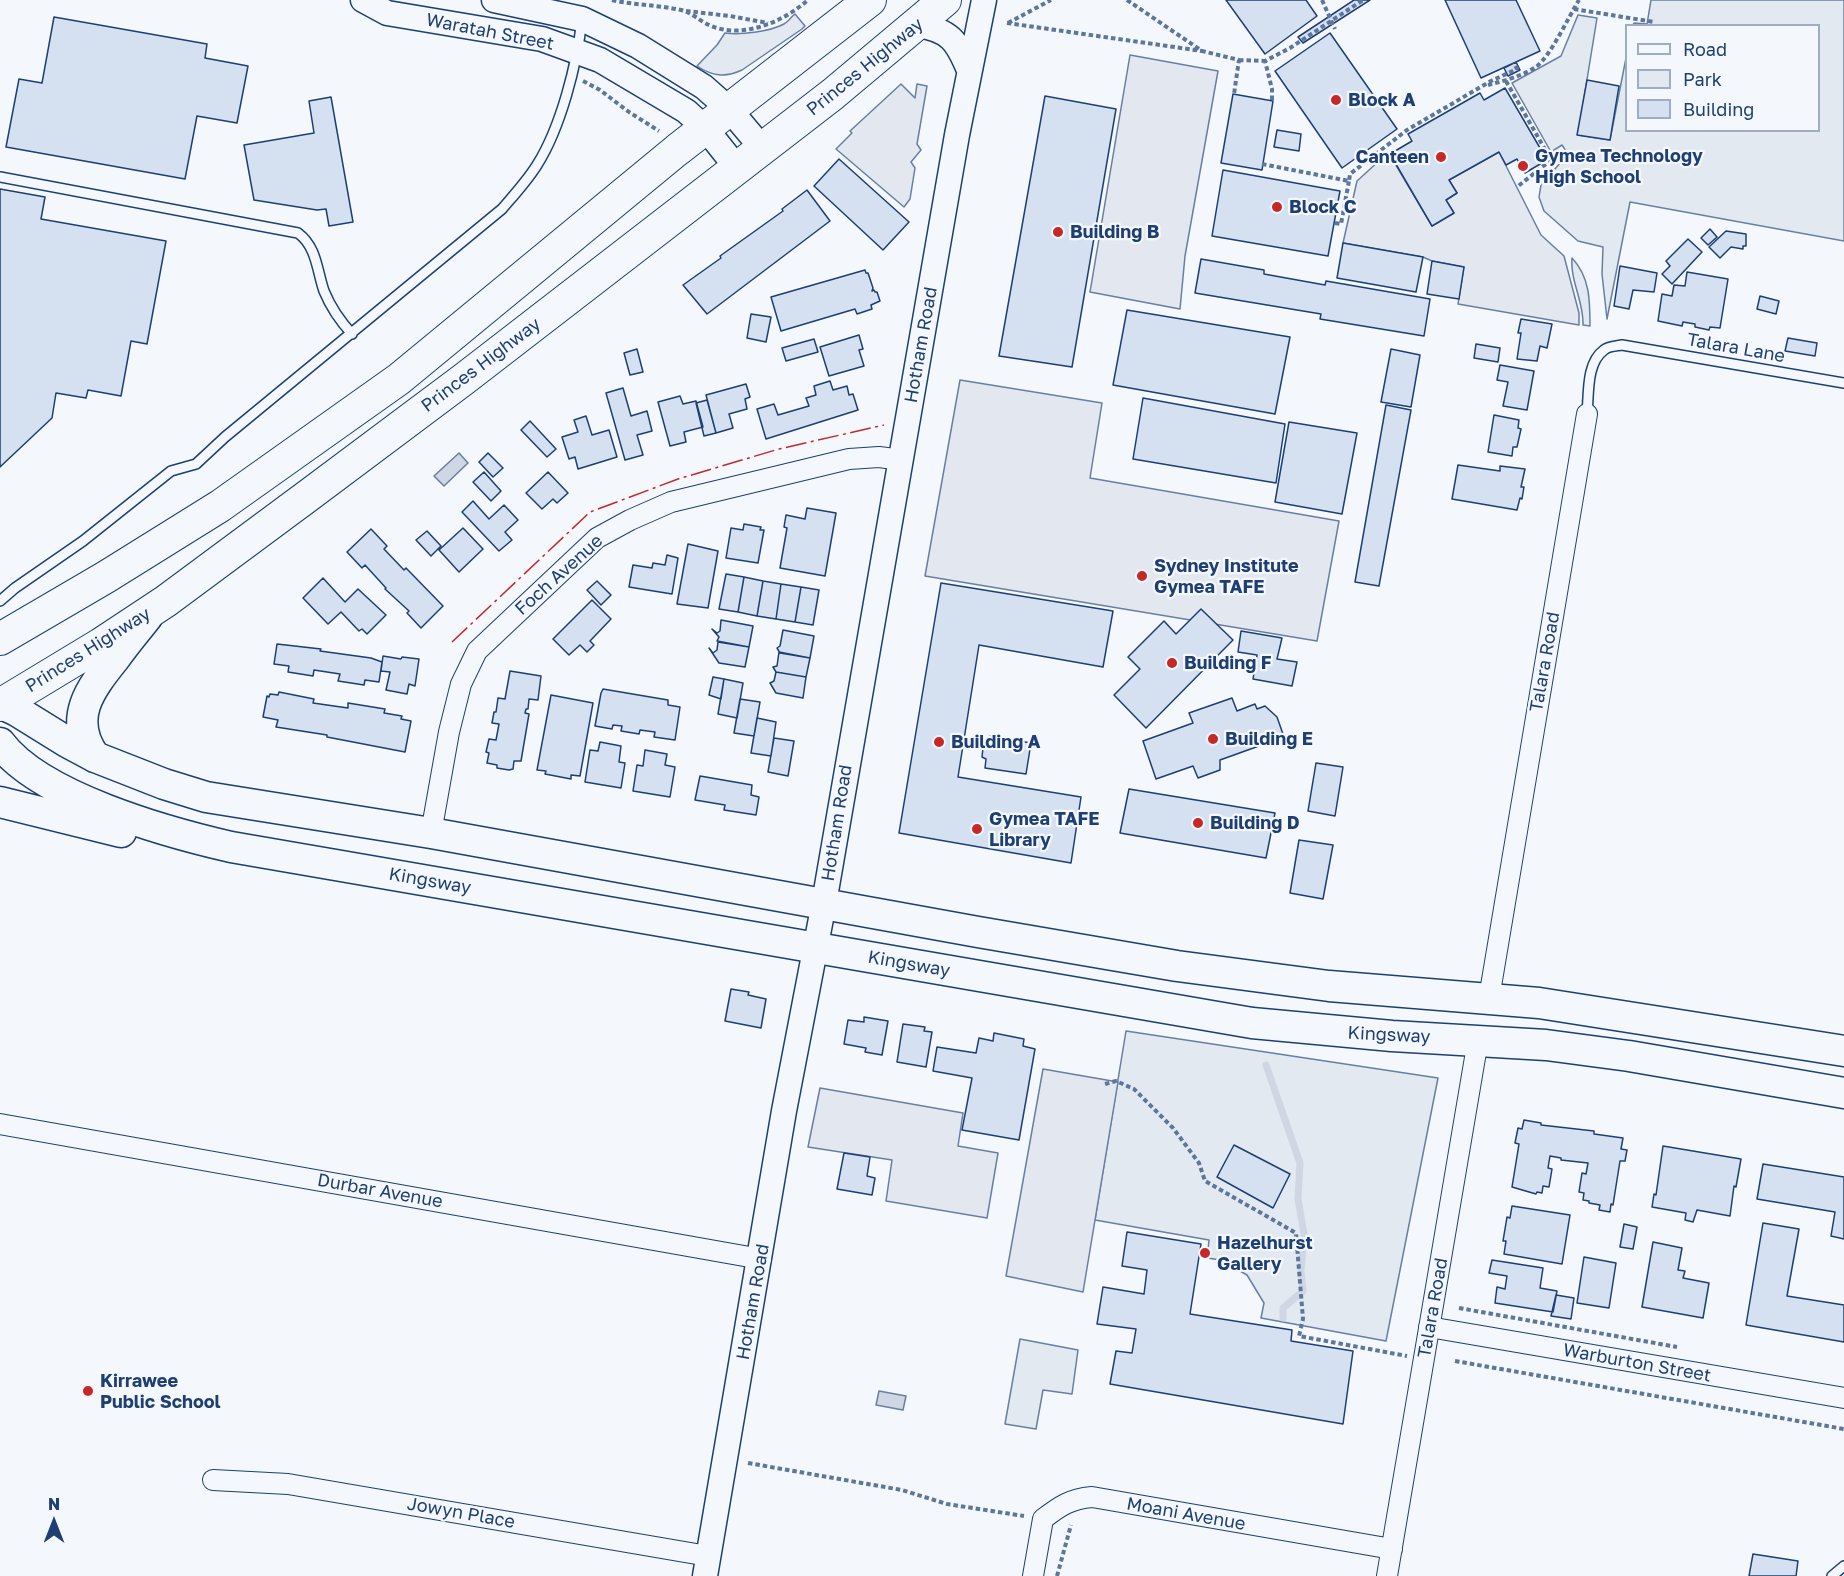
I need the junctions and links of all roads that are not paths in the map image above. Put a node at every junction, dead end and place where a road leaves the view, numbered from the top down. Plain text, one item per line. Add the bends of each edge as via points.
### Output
1 (363, 0) edge
2 (495, 0) edge
3 (870, 0) edge
4 (945, 0) edge
5 (984, 0) edge
6 (582, 19) junction
7 (917, 25) junction
8 (579, 51) junction
9 (969, 70) junction
10 (730, 110) junction
11 (706, 129) junction
12 (762, 148) junction
13 (737, 168) junction
14 (0, 177) edge
15 (352, 334) junction
16 (1622, 345) joint
17 (1844, 383) edge
18 (1587, 414) joint
19 (902, 460) junction
20 (0, 601) edge
21 (154, 608) junction
22 (28, 623) junction
23 (0, 639) edge
24 (0, 662) edge
25 (1, 704) edge
26 (0, 743) edge
27 (95, 757) junction
28 (0, 802) edge
29 (431, 833) junction
30 (231, 847) junction
31 (824, 903) junction
32 (814, 947) junction
33 (1489, 998) junction
34 (1478, 1040) junction
35 (1843, 1046) edge
36 (1844, 1093) edge
37 (0, 1124) edge
38 (760, 1259) junction
39 (1429, 1327) junction
40 (1844, 1398) edge
41 (213, 1480) dead end
42 (1392, 1549) junction
43 (706, 1566) edge
44 (1844, 1566) edge
45 (1033, 1576) edge
46 (1387, 1576) edge
47 (1832, 1576) edge

1 - 8 street, Waratah Street via 387,13 542,39
2 - 6 street, Waratah Street
3 - 10 highway
4 - 7 highway, Princes Highway
5 - 9 street, Hotham Road
6 - 8 lane
6 - 10 street, Waratah Street via 676,69
7 - 9 street via 949,36 960,48
7 - 12 highway, Princes Highway
8 - 11 street, Waratah Street via 662,96
8 - 15 lane via 551,138 521,187 502,209
9 - 19 street, Hotham Road
10 - 11 highway
10 - 12 street, Waratah Street
11 - 13 street, Waratah Street
11 - 22 highway via 399,379 220,506
12 - 13 highway, Princes Highway
13 - 21 highway, Princes Highway via 464,379
14 - 15 lane via 297,233 313,253 336,316
15 - 20 lane via 196,464 171,471
16 - 17 lane, Talara Lane
16 - 18 lane, Talara Road via 1605,348 1595,359
18 - 33 street, Talara Road
19 - 29 street, Foch Avenue via 849,459 671,502 597,538 477,651 461,684
19 - 31 street, Hotham Road
21 - 25 highway, Princes Highway
21 - 27 main road via 98,678 86,700 82,732
22 - 23 highway
22 - 24 highway
25 - 27 main road
26 - 30 main road, Kingsway via 53,786 114,813
27 - 29 main road via 206,797
28 - 30 main road via 157,841
29 - 31 main road
30 - 32 main road, Kingsway
31 - 32 street, Hotham Road
31 - 33 main road via 1258,978
32 - 34 main road, Kingsway via 1252,1023
32 - 38 street, Hotham Road
33 - 35 main road
34 - 36 main road, Kingsway via 1629,1056
34 - 39 street, Talara Road
37 - 38 street, Durbar Avenue
38 - 43 street, Hotham Road
39 - 40 street, Warburton Street
39 - 42 street, Talara Road
41 - 43 street, Jowyn Place via 288,1484
42 - 45 street, Moani Avenue via 1092,1497 1077,1498 1043,1519
42 - 46 street, Talara Road
44 - 47 lane

